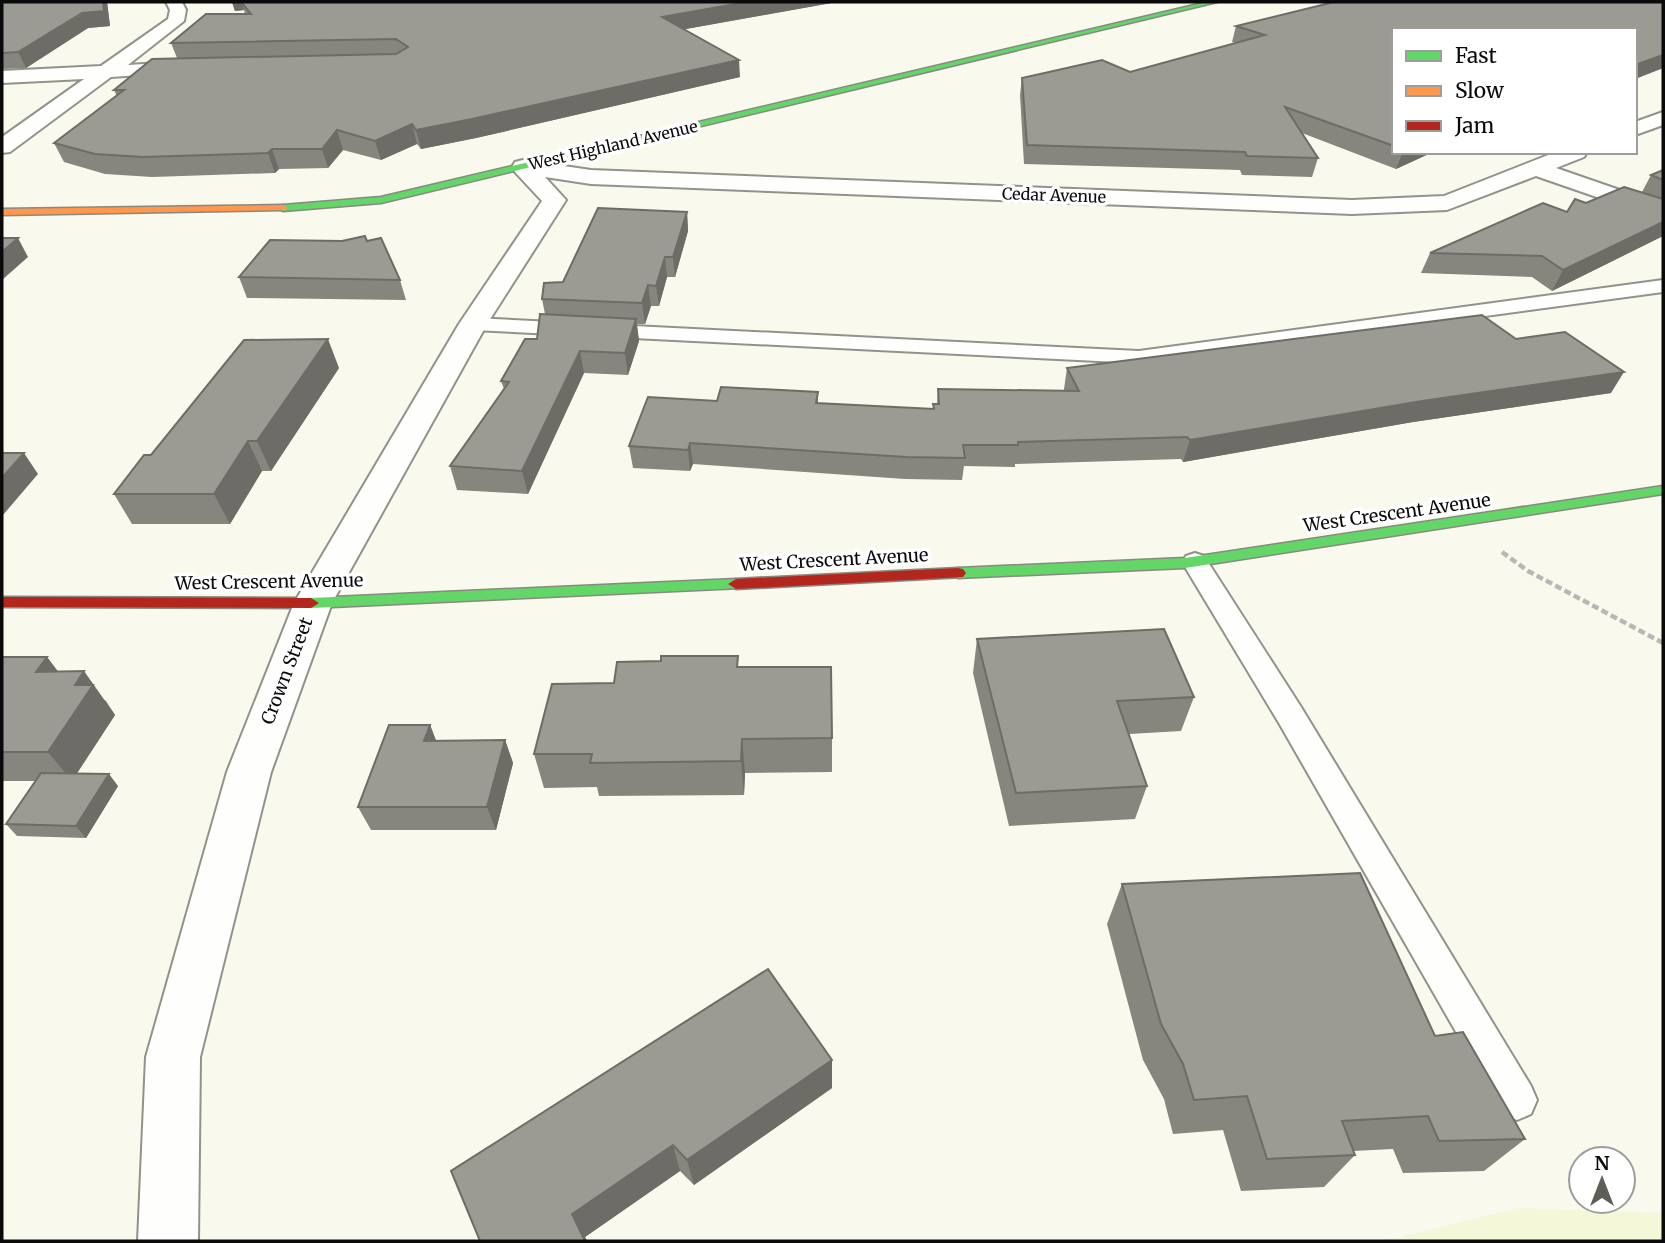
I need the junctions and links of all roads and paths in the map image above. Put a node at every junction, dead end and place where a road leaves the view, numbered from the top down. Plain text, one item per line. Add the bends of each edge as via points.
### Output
1 (174, 2) edge
2 (1214, 2) edge
3 (1096, 13) dead end
4 (1112, 25) junction
5 (213, 67) edge
6 (103, 72) junction
7 (2, 77) edge
8 (1663, 118) edge
9 (1637, 128) edge
10 (2, 147) edge
11 (1571, 154) edge
12 (523, 167) junction
13 (1536, 168) junction
14 (2, 212) edge
15 (1663, 213) edge
16 (1663, 286) edge
17 (473, 324) junction
18 (1663, 490) edge
19 (1462, 523) junction
20 (1195, 562) junction
21 (2, 602) edge
22 (313, 603) junction
23 (1663, 643) edge
24 (1517, 1100) dead end
25 (168, 1241) edge

1 - 6 street via 176,20
2 - 4 street, West Highland Avenue
3 - 4 street
4 - 12 street, West Highland Avenue
5 - 6 street
6 - 7 street
6 - 10 street
8 - 9 street
11 - 13 street, Cedar Avenue
12 - 13 street, Cedar Avenue via 591,177 1352,207 1447,203
12 - 14 street, West Highland Avenue via 344,206
12 - 17 street, Crown Street via 554,200
13 - 15 street
16 - 17 lane via 1139,357
17 - 22 street, Crown Street
18 - 19 street, West Crescent Avenue
19 - 20 street, West Crescent Avenue
19 - 23 path via 1528,571
20 - 22 street, West Crescent Avenue
20 - 24 lane
21 - 22 street, West Crescent Avenue
22 - 25 street, Crown Street via 249,772 173,1057

